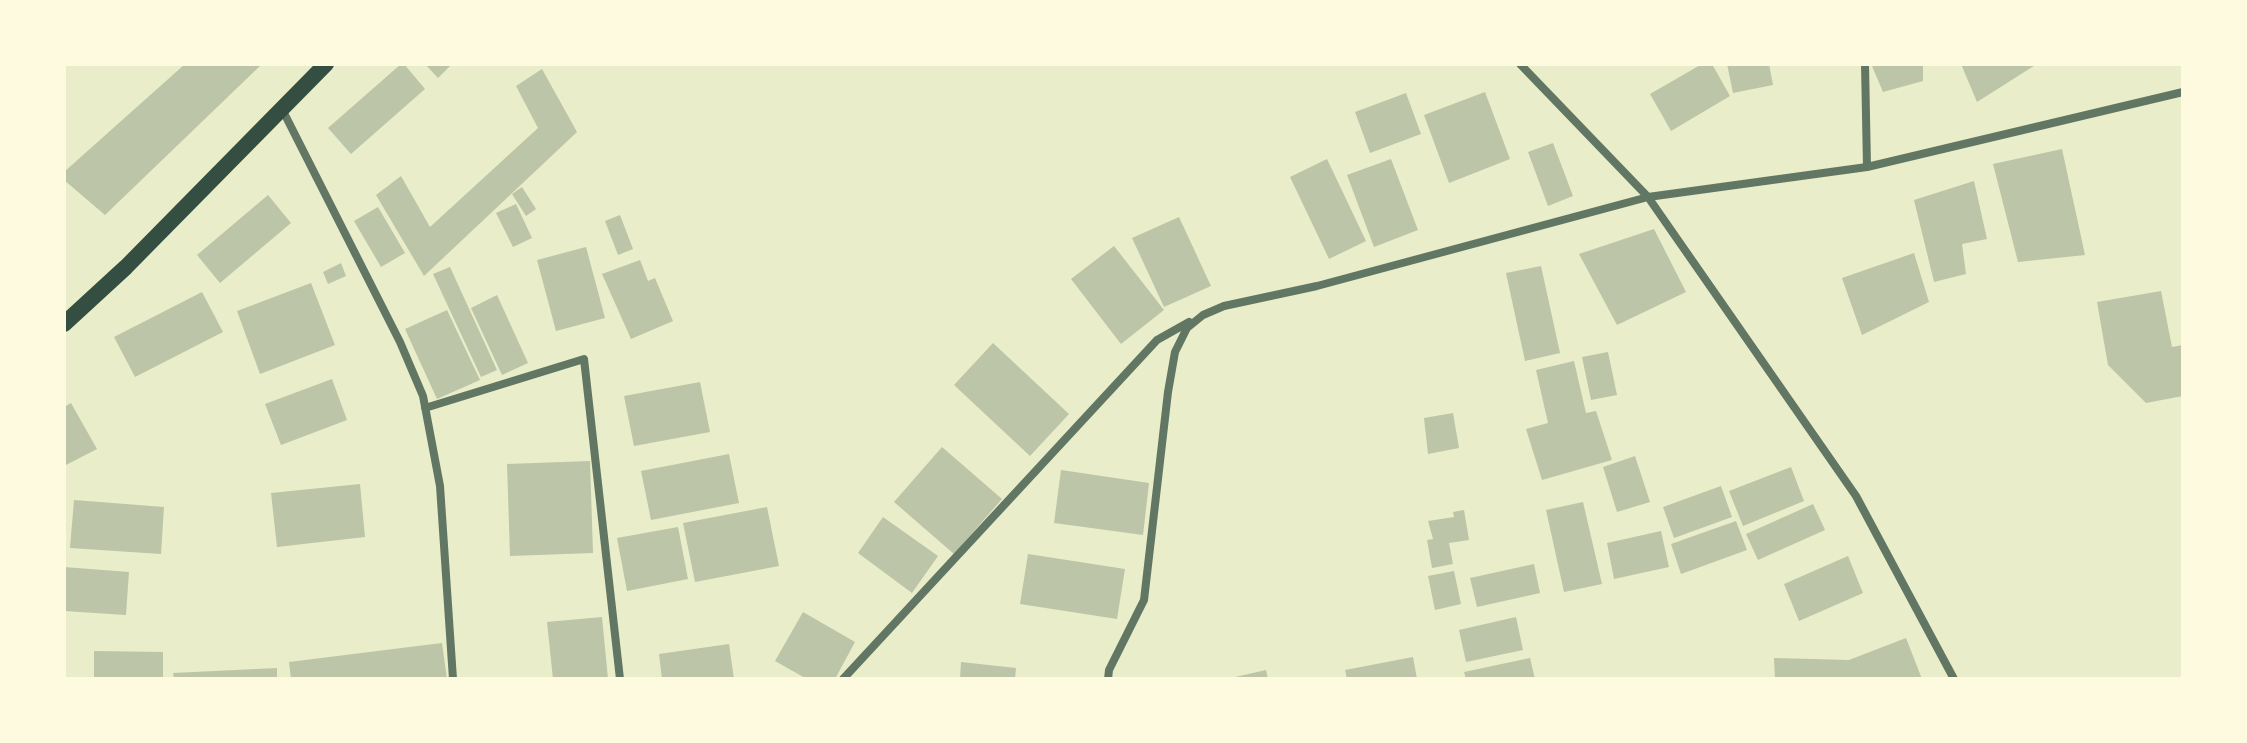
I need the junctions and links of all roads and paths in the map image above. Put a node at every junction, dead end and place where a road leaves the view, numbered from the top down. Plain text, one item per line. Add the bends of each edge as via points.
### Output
1 (326, 64) edge
2 (1520, 64) edge
3 (1865, 64) edge
4 (2183, 92) edge
5 (282, 109) junction
6 (1867, 167) junction
7 (1648, 197) junction
8 (1203, 315) junction
9 (64, 324) edge
10 (425, 408) junction
11 (453, 679) edge
12 (620, 679) edge
13 (843, 679) edge
14 (1108, 679) edge
15 (1954, 679) edge

1 - 5 main road
2 - 7 street
3 - 6 street
4 - 6 street
5 - 9 main road
5 - 10 street via 400,342
6 - 7 street
7 - 8 street
7 - 15 street via 1856,496
8 - 13 street via 1157,340
8 - 14 street via 1187,328 1175,352 1144,600
10 - 11 street via 440,486
10 - 12 street via 584,359

